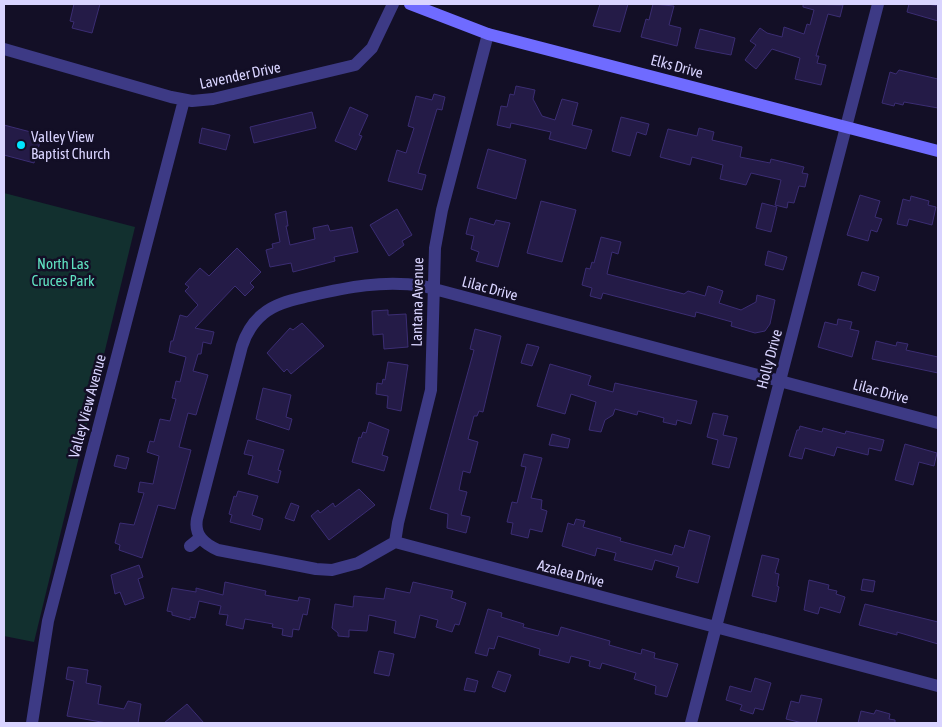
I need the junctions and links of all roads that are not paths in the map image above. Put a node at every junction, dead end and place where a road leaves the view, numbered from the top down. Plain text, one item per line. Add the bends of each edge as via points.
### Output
1 (393, 4) edge
2 (410, 4) edge
3 (878, 4) edge
4 (488, 34) junction
5 (4, 49) edge
6 (184, 100) junction
7 (847, 127) junction
8 (938, 152) edge
9 (432, 288) junction
10 (780, 381) junction
11 (938, 423) edge
12 (396, 542) junction
13 (716, 627) junction
14 (938, 686) edge
15 (32, 723) edge
16 (691, 723) edge

1 - 6 street, Lavender Drive via 372,48 355,65 213,99
2 - 4 main road, Elks Drive
3 - 7 street, Holly Drive
4 - 7 main road, Elks Drive
4 - 9 street, Lantana Avenue via 442,210 434,248
5 - 6 street, Lavender Drive
6 - 15 street, Valley View Avenue via 48,621
7 - 8 main road, Elks Drive
7 - 10 street, Holly Drive
9 - 10 street, Lilac Drive
9 - 12 street, Lantana Avenue via 431,390
9 - 12 street, Lilac Drive via 392,283 358,285 281,304 255,322 242,346 197,519 195,542 218,550 324,570 348,567
10 - 11 street, Lilac Drive
10 - 13 street, Holly Drive
12 - 13 street, Azalea Drive
13 - 14 street, Azalea Drive
13 - 16 street, Holly Drive

